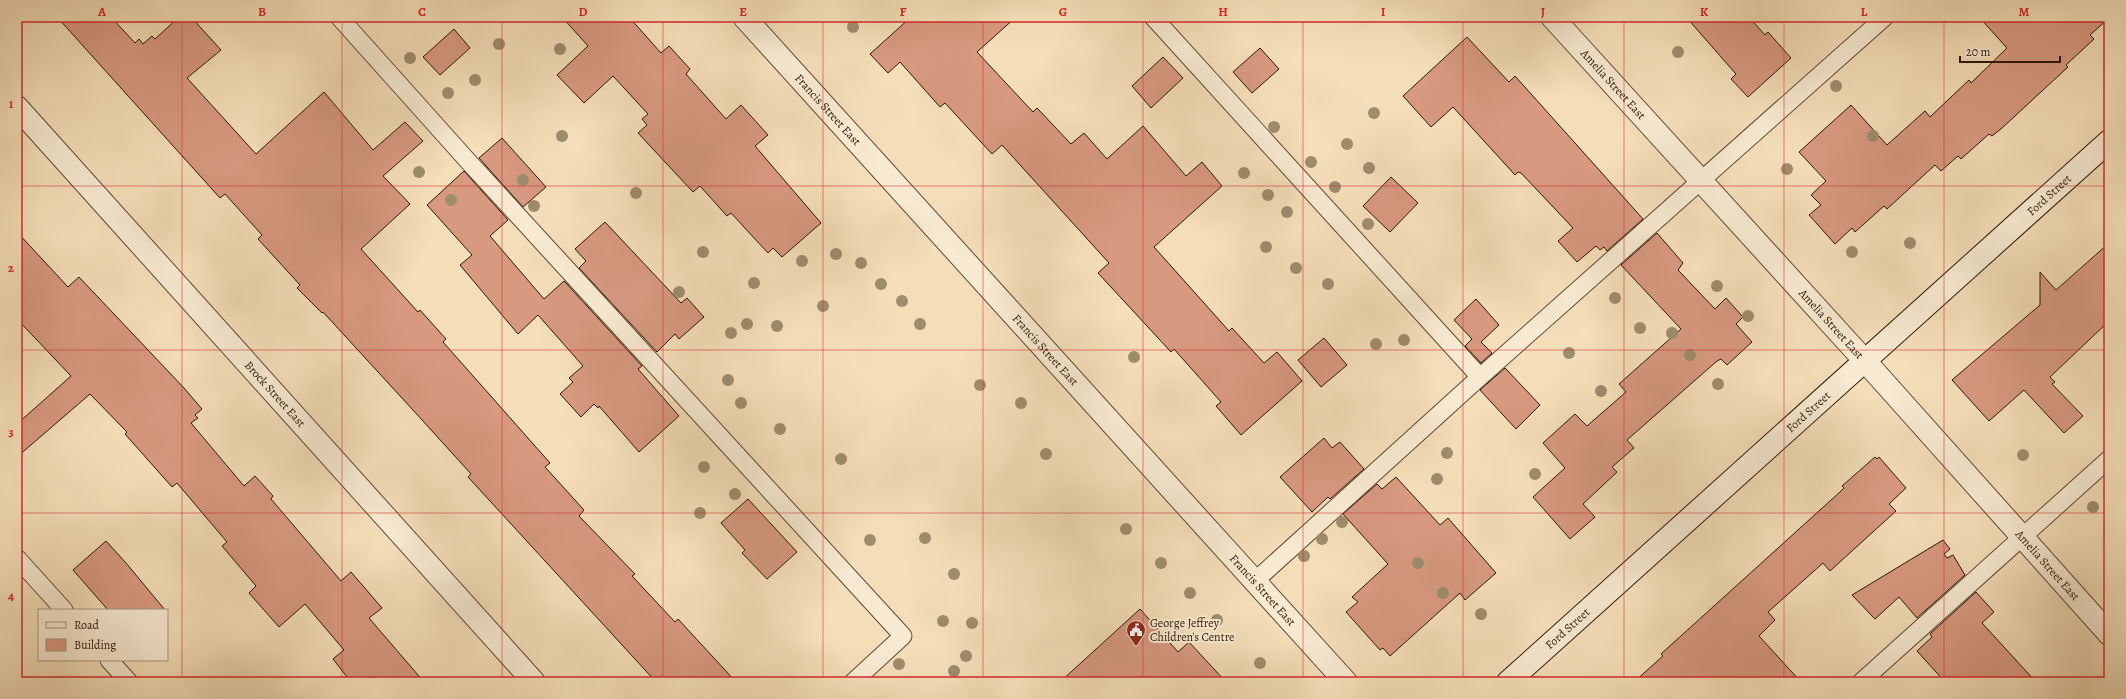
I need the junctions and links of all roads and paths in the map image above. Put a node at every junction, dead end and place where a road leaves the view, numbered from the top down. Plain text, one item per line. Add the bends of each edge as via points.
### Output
1 (339, 17) edge
2 (744, 17) edge
3 (1153, 17) edge
4 (1552, 17) edge
5 (1885, 17) edge
6 (17, 107) edge
7 (2109, 141) edge
8 (1701, 180) junction
9 (1865, 361) junction
10 (1480, 377) junction
11 (2109, 459) edge
12 (2022, 538) junction
13 (17, 558) edge
14 (1255, 580) junction
15 (63, 609) edge
16 (2109, 634) edge
17 (110, 661) edge
18 (129, 682) edge
19 (534, 682) edge
20 (853, 682) edge
21 (1346, 682) edge
22 (1508, 682) edge
23 (1861, 682) edge

1 - 20 lane via 903,636
2 - 14 street, Francis Street East
3 - 10 lane
4 - 8 street, Amelia Street East
5 - 8 lane
6 - 19 street, Brock Street East
7 - 9 street, Ford Street
8 - 9 street, Amelia Street East
8 - 10 lane
9 - 12 street, Amelia Street East
9 - 22 street, Ford Street
10 - 14 lane
11 - 12 lane
12 - 16 street, Amelia Street East
12 - 23 lane
13 - 15 lane
14 - 21 street, Francis Street East
17 - 18 lane

